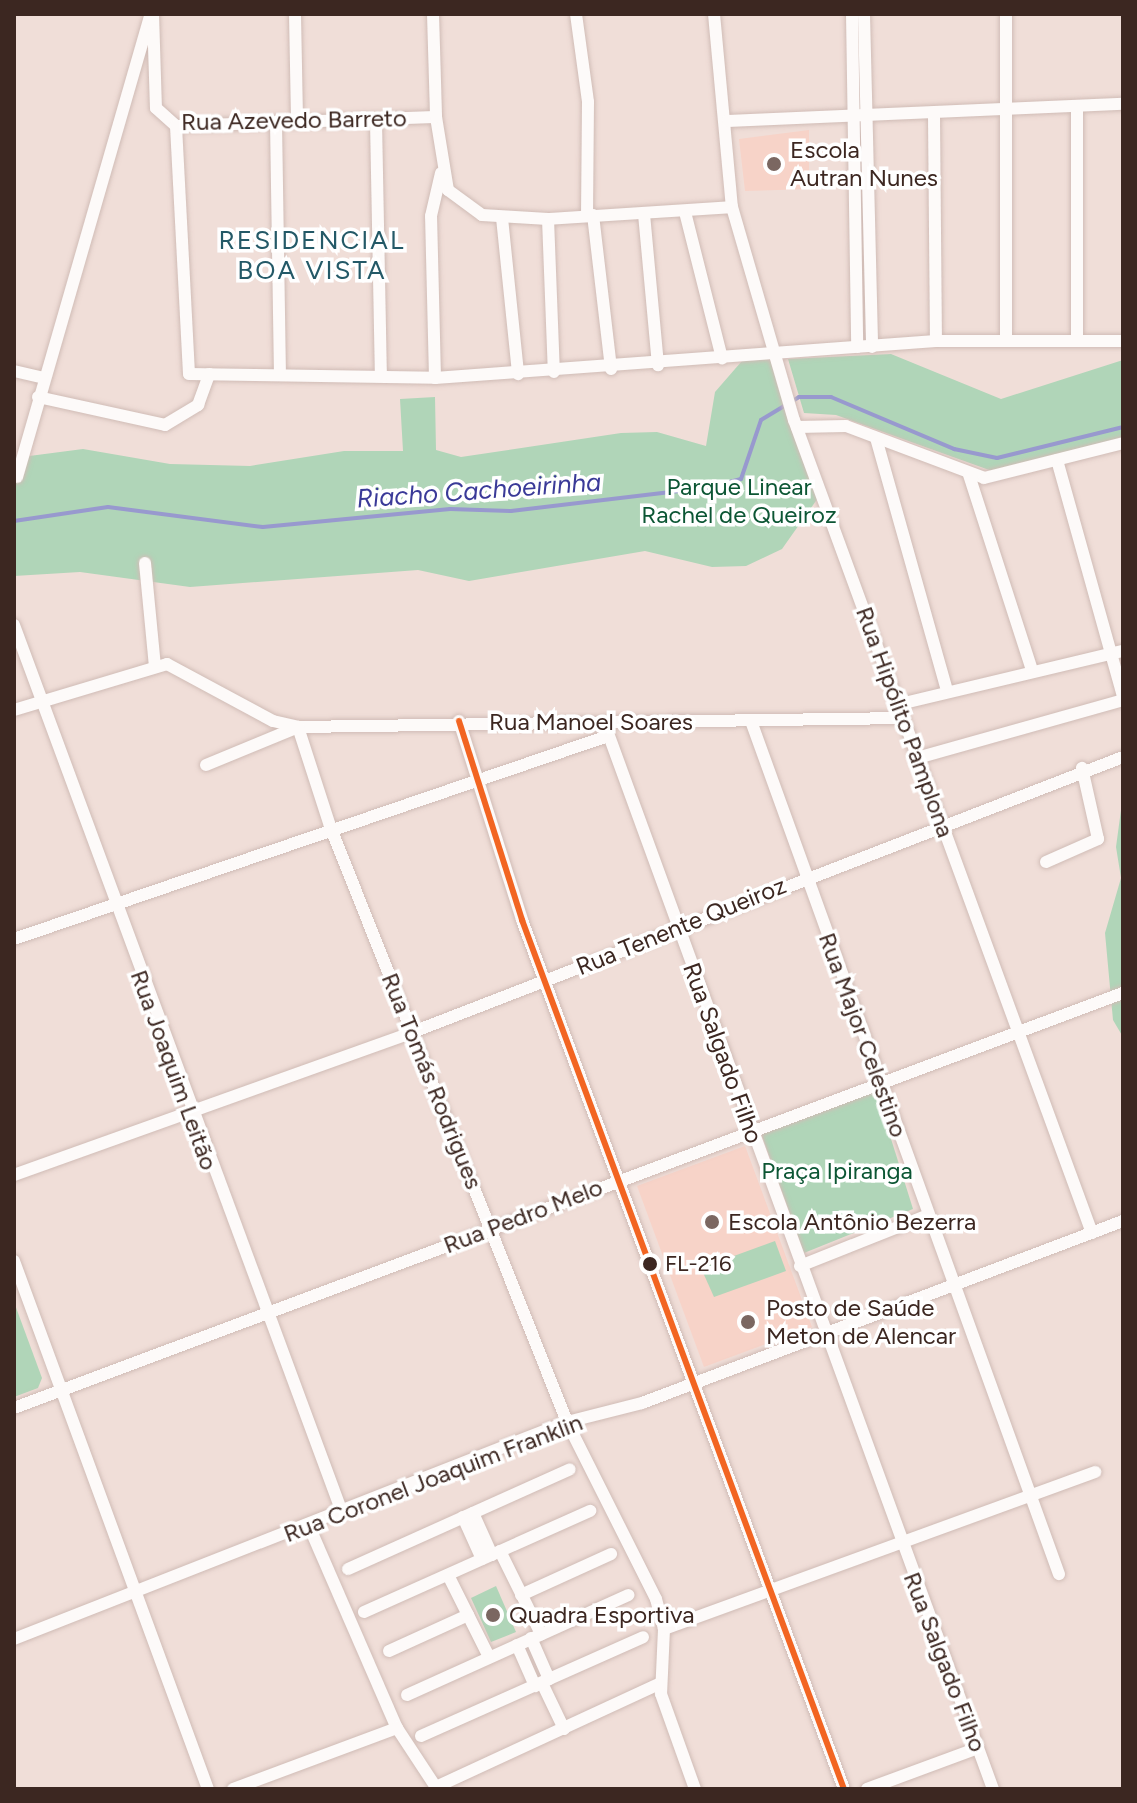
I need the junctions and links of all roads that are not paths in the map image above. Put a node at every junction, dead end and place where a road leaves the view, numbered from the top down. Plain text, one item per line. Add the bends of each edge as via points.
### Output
1 (152, 14) edge
2 (295, 14) edge
3 (433, 14) edge
4 (576, 14) edge
5 (714, 14) edge
6 (852, 14) edge
7 (865, 14) edge
8 (1006, 14) edge
9 (1123, 104) edge
10 (1077, 108) junction
11 (1010, 112) junction
12 (934, 116) junction
13 (436, 117) junction
14 (853, 117) junction
15 (868, 119) junction
16 (376, 121) junction
17 (728, 121) junction
18 (276, 122) junction
19 (297, 122) junction
20 (172, 124) junction
21 (441, 173) junction
22 (732, 207) junction
23 (685, 212) junction
24 (644, 214) junction
25 (590, 216) junction
26 (502, 218) junction
27 (548, 219) junction
28 (936, 341) junction
29 (1006, 341) junction
30 (1077, 341) junction
31 (1123, 341) edge
32 (857, 347) junction
33 (872, 347) junction
34 (776, 350) junction
35 (722, 358) junction
36 (658, 365) junction
37 (611, 369) junction
38 (14, 371) edge
39 (280, 371) junction
40 (554, 372) junction
41 (209, 374) junction
42 (518, 374) junction
43 (381, 376) junction
44 (44, 378) junction
45 (435, 378) junction
46 (38, 397) junction
47 (796, 424) junction
48 (876, 438) junction
49 (1123, 443) edge
50 (1057, 460) junction
51 (969, 475) junction
52 (17, 477) dead end
53 (145, 563) dead end
54 (14, 625) edge
55 (1118, 652) edge
56 (155, 666) junction
57 (1032, 670) junction
58 (947, 691) junction
59 (1123, 698) edge
60 (41, 701) junction
61 (900, 704) junction
62 (14, 710) edge
63 (904, 718) junction
64 (459, 721) junction
65 (751, 721) junction
66 (604, 722) junction
67 (298, 727) junction
68 (608, 736) junction
69 (1123, 757) edge
70 (917, 758) junction
71 (206, 765) dead end
72 (1082, 768) junction
73 (477, 781) junction
74 (941, 825) junction
75 (330, 826) junction
76 (1046, 862) dead end
77 (806, 876) junction
78 (113, 904) junction
79 (677, 929) junction
80 (14, 939) edge
81 (544, 980) junction
82 (1123, 993) edge
83 (413, 1032) junction
84 (1019, 1034) junction
85 (881, 1085) junction
86 (189, 1113) junction
87 (753, 1132) junction
88 (14, 1175) edge
89 (619, 1179) junction
90 (928, 1215) junction
91 (1123, 1221) edge
92 (491, 1229) junction
93 (1092, 1233) junction
94 (14, 1261) edge
95 (800, 1266) junction
96 (955, 1289) junction
97 (265, 1316) junction
98 (824, 1336) junction
99 (695, 1382) junction
100 (62, 1391) junction
101 (14, 1408) edge
102 (567, 1422) junction
103 (570, 1469) dead end
104 (1095, 1472) dead end
105 (1030, 1496) junction
106 (590, 1511) dead end
107 (342, 1512) junction
108 (468, 1515) junction
109 (309, 1526) junction
110 (900, 1543) junction
111 (611, 1554) dead end
112 (492, 1555) junction
113 (348, 1569) dead end
114 (1059, 1574) dead end
115 (448, 1575) junction
116 (772, 1590) junction
117 (137, 1592) junction
118 (521, 1595) junction
119 (628, 1595) dead end
120 (364, 1612) dead end
121 (468, 1615) junction
122 (664, 1629) junction
123 (536, 1636) junction
124 (643, 1637) dead end
125 (14, 1639) edge
126 (517, 1645) junction
127 (389, 1651) dead end
128 (489, 1657) junction
129 (542, 1683) junction
130 (659, 1684) junction
131 (407, 1695) dead end
132 (397, 1728) junction
133 (564, 1729) junction
134 (421, 1736) dead end
135 (978, 1748) junction
136 (437, 1788) edge
137 (208, 1789) edge
138 (233, 1789) edge
139 (695, 1789) edge
140 (844, 1789) edge
141 (867, 1789) edge
142 (993, 1789) edge

1 - 20 street via 156,108
1 - 44 street
2 - 19 street
3 - 13 street
4 - 25 street via 588,102
5 - 17 street, Rua Hipólito Pamplona via 720,113
6 - 14 street
7 - 15 street
8 - 11 street
9 - 10 street
10 - 11 street
10 - 30 street
11 - 12 street
11 - 29 street
12 - 15 street
12 - 28 street
13 - 16 street, Rua Azevedo Barreto
13 - 21 street, Rua Azevedo Barreto
14 - 15 street
14 - 17 street
14 - 32 street
15 - 33 street
16 - 19 street, Rua Azevedo Barreto
16 - 43 street
17 - 22 street, Rua Hipólito Pamplona
18 - 19 street, Rua Azevedo Barreto
18 - 20 street, Rua Azevedo Barreto
18 - 39 street
20 - 41 street via 184,367
21 - 26 street via 457,202
21 - 45 street via 431,216
22 - 23 street
22 - 34 street, Rua Hipólito Pamplona
23 - 24 street
23 - 35 street
24 - 25 street
24 - 36 street
25 - 27 street
25 - 37 street
26 - 27 street
26 - 42 street
27 - 40 street
28 - 29 street
28 - 33 street
29 - 30 street
30 - 31 street
32 - 33 street
32 - 34 street
34 - 35 street
34 - 47 street, Rua Hipólito Pamplona
35 - 36 street
36 - 37 street
37 - 40 street
38 - 44 street
39 - 41 street
39 - 43 street
40 - 42 street
41 - 46 street via 198,405 165,425
42 - 45 street
43 - 45 street
44 - 46 street
46 - 52 street
47 - 48 street via 836,425
47 - 61 street, Rua Hipólito Pamplona
48 - 51 street
48 - 58 street
49 - 50 street
50 - 51 street via 995,477
50 - 55 street
51 - 57 street
53 - 56 street
54 - 60 street, Rua Joaquim Leitão
55 - 57 street
55 - 59 street
56 - 60 street
56 - 67 street, Rua Manoel Soares via 175,665 273,721
57 - 58 street
58 - 61 street
59 - 70 street
60 - 62 street
60 - 78 street, Rua Joaquim Leitão
61 - 63 street, Rua Hipólito Pamplona
63 - 65 street, Rua Manoel Soares
63 - 70 street, Rua Hipólito Pamplona
64 - 66 street, Rua Manoel Soares
64 - 67 street, Rua Manoel Soares
64 - 73 street
65 - 66 street, Rua Manoel Soares
65 - 77 street, Rua Major Celestino
66 - 68 street, Rua Salgado Filho
67 - 71 street
67 - 75 street, Rua Tomás Rodrigues
68 - 73 street
68 - 79 street, Rua Salgado Filho
69 - 72 street, Rua Tenente Queiroz
70 - 74 street, Rua Hipólito Pamplona
72 - 74 street, Rua Tenente Queiroz
72 - 76 street via 1098,839
73 - 75 street
73 - 81 street
74 - 77 street, Rua Tenente Queiroz
74 - 84 street, Rua Hipólito Pamplona
75 - 78 street
75 - 83 street, Rua Tomás Rodrigues
77 - 79 street, Rua Tenente Queiroz
77 - 85 street, Rua Major Celestino
78 - 80 street
78 - 86 street, Rua Joaquim Leitão
79 - 81 street, Rua Tenente Queiroz
79 - 87 street, Rua Salgado Filho
81 - 83 street, Rua Tenente Queiroz
81 - 89 street
82 - 84 street, Rua Pedro Melo
83 - 86 street, Rua Tenente Queiroz
83 - 92 street, Rua Tomás Rodrigues
84 - 85 street, Rua Pedro Melo
84 - 93 street, Rua Hipólito Pamplona
85 - 87 street, Rua Pedro Melo
85 - 90 street, Rua Major Celestino
86 - 88 street, Rua Tenente Queiroz
86 - 97 street, Rua Joaquim Leitão
87 - 89 street, Rua Pedro Melo
87 - 95 street, Rua Salgado Filho
89 - 92 street, Rua Pedro Melo
89 - 99 street
90 - 95 street
90 - 96 street, Rua Major Celestino
91 - 93 street, Rua Coronel Joaquim Franklin
92 - 97 street, Rua Pedro Melo
92 - 102 street, Rua Tomás Rodrigues
93 - 96 street, Rua Coronel Joaquim Franklin
94 - 100 street
95 - 98 street, Rua Salgado Filho
96 - 98 street, Rua Coronel Joaquim Franklin
96 - 105 street, Rua Major Celestino
97 - 100 street, Rua Pedro Melo
97 - 107 street, Rua Joaquim Leitão
98 - 99 street, Rua Coronel Joaquim Franklin
98 - 110 street, Rua Salgado Filho
99 - 102 street, Rua Coronel Joaquim Franklin
99 - 116 street
100 - 101 street, Rua Pedro Melo
100 - 117 street
102 - 107 street, Rua Coronel Joaquim Franklin
102 - 122 street, Rua Tomás Rodrigues
103 - 108 street
104 - 105 street
105 - 110 street
105 - 114 street, Rua Major Celestino
106 - 112 street
107 - 109 street, Rua Coronel Joaquim Franklin
108 - 112 street
108 - 113 street
109 - 117 street, Rua Coronel Joaquim Franklin
109 - 132 street
110 - 116 street
110 - 135 street, Rua Salgado Filho
111 - 118 street
112 - 115 street
112 - 118 street
115 - 120 street
115 - 121 street
116 - 122 street
116 - 140 street
117 - 125 street, Rua Coronel Joaquim Franklin
117 - 137 street
118 - 123 street
119 - 123 street
121 - 127 street
121 - 128 street
122 - 130 street
123 - 126 street
123 - 129 street
124 - 129 street
126 - 128 street
126 - 129 street
128 - 131 street
129 - 133 street
129 - 134 street
130 - 133 street
130 - 139 street
132 - 136 street
132 - 138 street
133 - 136 street
135 - 141 street
135 - 142 street, Rua Salgado Filho

